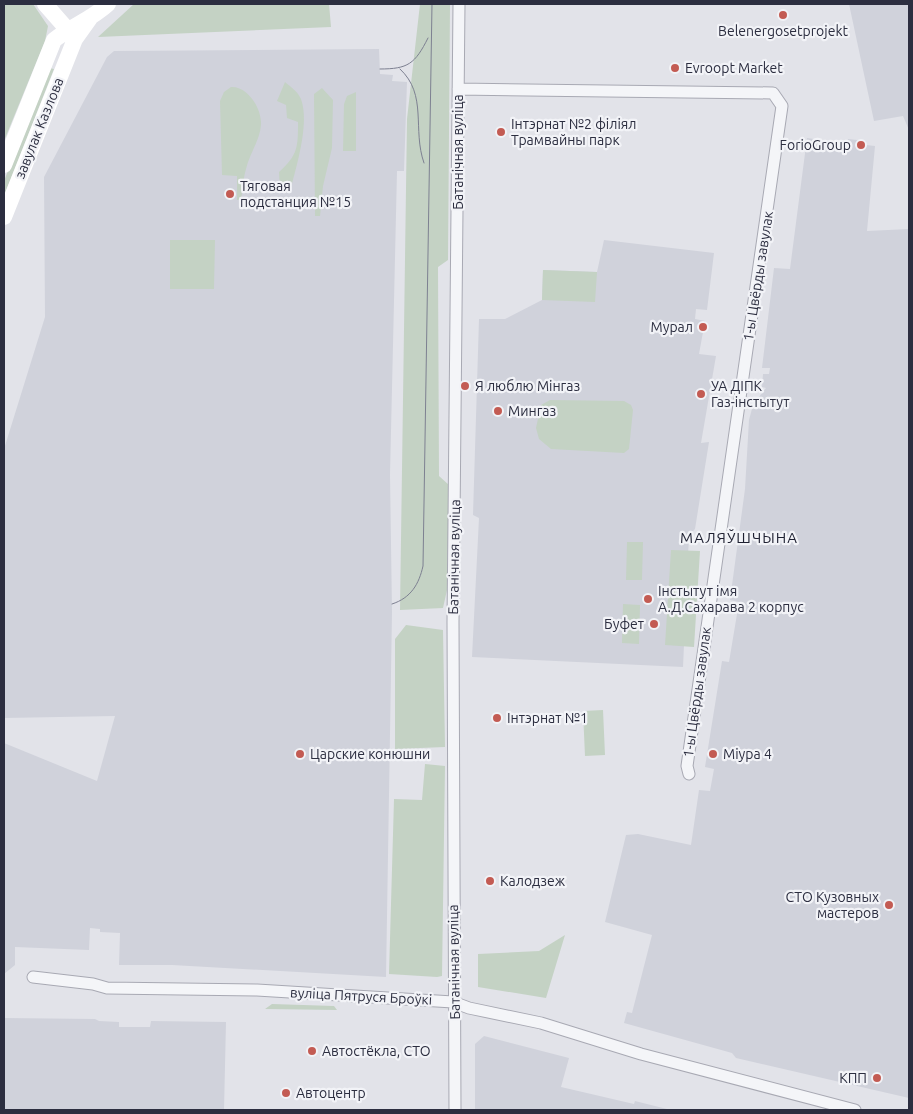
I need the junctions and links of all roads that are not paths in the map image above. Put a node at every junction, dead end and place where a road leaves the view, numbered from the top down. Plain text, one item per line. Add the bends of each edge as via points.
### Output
1 (45, 4) edge
2 (108, 4) edge
3 (459, 4) edge
4 (72, 34) junction
5 (458, 89) junction
6 (4, 165) edge
7 (4, 217) edge
8 (688, 774) dead end
9 (34, 977) dead end
10 (453, 1002) junction
11 (455, 1110) edge
12 (855, 1110) edge

1 - 4 main road
2 - 4 main road, завулак Казлова
3 - 5 street, Батанічная вуліца
4 - 6 main road, завулак Казлова via 54,40 48,49
4 - 7 main road, завулак Казлова
5 - 8 street, 1-ы Цвёрды завулак via 773,92 782,106 686,766
5 - 10 street, Батанічная вуліца
9 - 10 street, вуліца Пятруся Броўкі via 107,988 257,990
10 - 11 street, Батанічная вуліца via 456,1024
10 - 12 street, вуліца Пятруся Броўкі via 541,1023 640,1054

